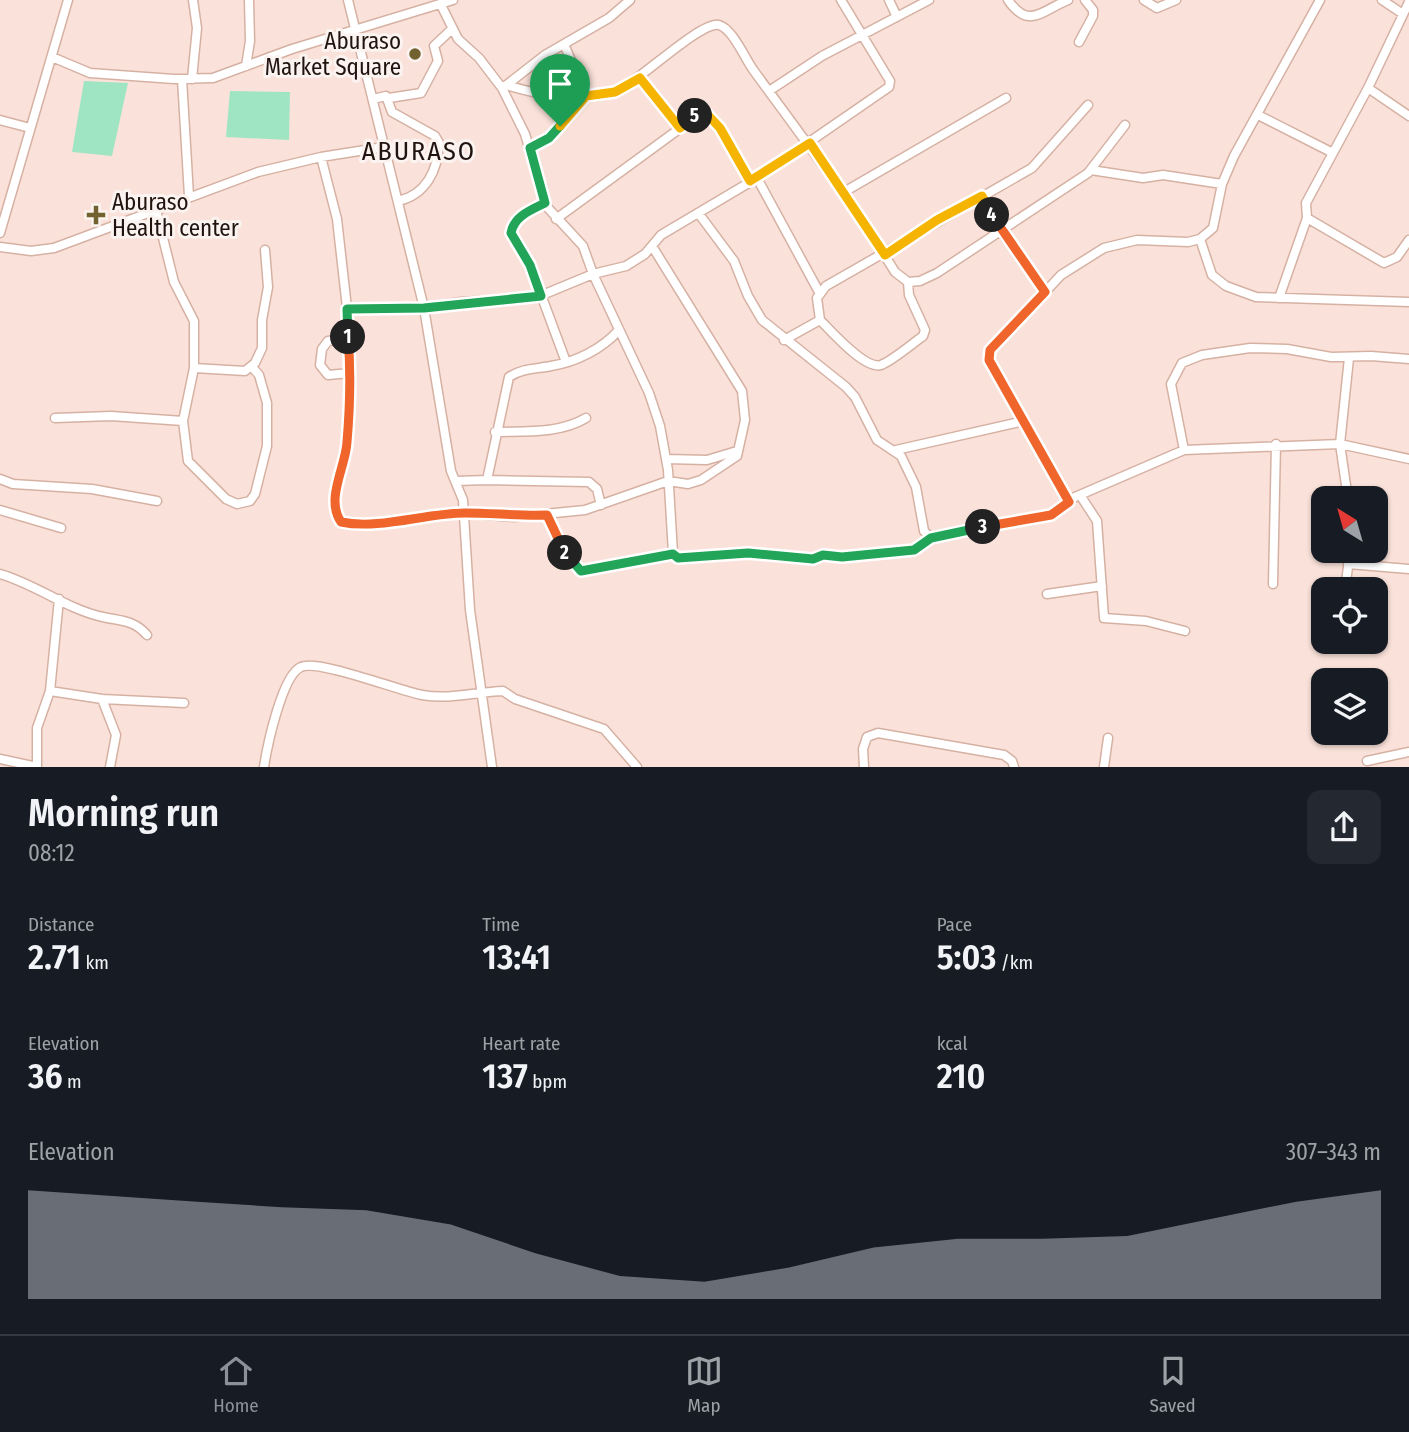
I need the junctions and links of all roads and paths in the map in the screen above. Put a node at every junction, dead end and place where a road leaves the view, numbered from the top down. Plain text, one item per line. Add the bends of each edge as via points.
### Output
1 (68, 0) edge
2 (193, 0) edge
3 (249, 0) edge
4 (348, 0) edge
5 (453, 0) edge
6 (630, 0) edge
7 (841, 0) edge
8 (889, 0) edge
9 (929, 0) edge
10 (1008, 0) edge
11 (1068, 0) edge
12 (1085, 0) edge
13 (1144, 0) edge
14 (1176, 0) edge
15 (1320, 0) edge
16 (1382, 0) edge
17 (1409, 2) edge
18 (441, 5) junction
19 (897, 17) junction
20 (1402, 17) junction
21 (1409, 25) edge
22 (356, 29) junction
23 (453, 29) junction
24 (860, 36) junction
25 (1079, 42) dead end
26 (564, 44) junction
27 (52, 57) junction
28 (246, 66) junction
29 (640, 78) junction
30 (187, 79) junction
31 (504, 87) junction
32 (1368, 88) junction
33 (769, 91) junction
34 (586, 96) junction
35 (389, 98) junction
36 (1006, 98) dead end
37 (373, 99) junction
38 (1088, 105) dead end
39 (1258, 115) junction
40 (1409, 116) edge
41 (0, 120) edge
42 (1125, 125) dead end
43 (30, 128) junction
44 (680, 128) junction
45 (810, 143) junction
46 (384, 147) junction
47 (530, 148) junction
48 (1333, 153) junction
49 (321, 157) junction
50 (1091, 170) junction
51 (754, 180) junction
52 (1222, 184) junction
53 (844, 192) junction
54 (982, 196) junction
55 (189, 197) junction
56 (398, 201) junction
57 (545, 203) junction
58 (156, 210) junction
59 (699, 214) junction
60 (1307, 218) junction
61 (556, 219) junction
62 (1000, 231) junction
63 (0, 233) edge
64 (1200, 239) junction
65 (1409, 240) edge
66 (652, 246) junction
67 (0, 247) edge
68 (265, 250) dead end
69 (885, 255) junction
70 (593, 274) junction
71 (908, 282) junction
72 (819, 292) junction
73 (1045, 292) junction
74 (541, 296) junction
75 (1279, 298) junction
76 (1409, 302) edge
77 (424, 308) junction
78 (347, 309) junction
79 (820, 320) junction
80 (619, 330) junction
81 (348, 338) junction
82 (784, 340) junction
83 (1349, 358) junction
84 (1409, 359) edge
85 (566, 362) junction
86 (252, 367) junction
87 (194, 368) junction
88 (350, 373) junction
89 (55, 418) dead end
90 (586, 418) dead end
91 (183, 421) junction
92 (1024, 421) junction
93 (495, 432) junction
94 (1276, 444) junction
95 (1340, 444) junction
96 (740, 450) junction
97 (896, 450) junction
98 (1184, 450) junction
99 (666, 459) junction
100 (1409, 459) edge
101 (1, 480) edge
102 (488, 480) junction
103 (456, 481) junction
104 (668, 481) junction
105 (1346, 486) edge
106 (0, 491) edge
107 (1080, 495) junction
108 (157, 502) dead end
109 (1069, 502) junction
110 (601, 505) junction
111 (0, 510) edge
112 (464, 513) junction
113 (547, 515) junction
114 (61, 528) dead end
115 (931, 538) junction
116 (673, 554) junction
117 (1348, 564) joint
118 (1409, 569) edge
119 (0, 574) edge
120 (1346, 577) edge
121 (1273, 584) dead end
122 (1102, 586) junction
123 (1047, 594) dead end
124 (59, 599) junction
125 (1185, 631) dead end
126 (147, 635) dead end
127 (50, 691) junction
128 (481, 691) junction
129 (102, 699) junction
130 (184, 703) dead end
131 (1108, 738) dead end
132 (1409, 752) edge
133 (0, 759) edge
134 (1367, 761) dead end
135 (37, 767) edge
136 (110, 767) edge
137 (264, 767) edge
138 (492, 767) edge
139 (637, 767) edge
140 (864, 767) edge
141 (1014, 767) edge
142 (1104, 767) edge

1 - 27 street
2 - 30 street via 197,27
3 - 28 street
4 - 22 street
5 - 18 street
6 - 26 street
7 - 24 street
8 - 19 street
9 - 19 street
10 - 11 street via 1018,14 1029,17
12 - 25 street via 1093,16
13 - 14 street via 1157,8
15 - 39 street
16 - 20 street
17 - 20 street
18 - 22 street
18 - 23 street
19 - 24 street
20 - 21 street
20 - 32 street
22 - 28 street
22 - 37 street
23 - 31 street
23 - 35 street via 434,46 438,61 421,93
24 - 33 street
24 - 45 street via 889,87
26 - 31 street
26 - 34 street
27 - 30 street via 89,73
27 - 43 street
28 - 30 street via 213,78
29 - 33 street via 686,40 711,25 720,25
29 - 34 street via 615,92
29 - 44 street
30 - 55 street
31 - 34 street
31 - 47 street
32 - 40 street
32 - 48 street
33 - 45 street
34 - 47 street via 555,133
35 - 37 street
35 - 56 street via 392,112 435,136 440,146 425,187
36 - 53 street
37 - 46 street
38 - 54 street via 1032,168
39 - 48 street
39 - 52 street
41 - 43 street
42 - 50 street
43 - 63 street
44 - 51 street via 701,113 709,115
44 - 61 street
45 - 51 street
45 - 53 street
46 - 49 street
46 - 56 street
47 - 57 street
48 - 60 street via 1306,203
49 - 55 street via 258,172
49 - 78 street via 337,219
50 - 52 street
50 - 62 street
51 - 59 street
51 - 72 street
52 - 64 street via 1213,228
53 - 69 street
54 - 62 street
54 - 69 street
55 - 58 street
56 - 77 street
57 - 61 street
57 - 74 street via 513,223 511,233
58 - 67 street via 54,248
58 - 87 street via 174,282 194,321
59 - 66 street via 661,235
59 - 82 street via 734,261 762,320
60 - 65 street via 1384,263 1398,257
60 - 75 street
61 - 70 street via 576,236
62 - 71 street via 937,273
62 - 73 street
64 - 73 street via 1137,240 1104,248
64 - 75 street via 1208,269 1226,286 1256,297
66 - 70 street via 626,267
66 - 96 street via 742,391 745,420
68 - 86 street via 268,287 262,348
69 - 71 street
69 - 72 street
70 - 74 street
70 - 80 street
71 - 79 street via 925,330 923,337 881,365 849,349
72 - 79 street
73 - 92 street via 990,350 994,371
74 - 77 street
74 - 85 street
75 - 76 street
77 - 78 street
77 - 103 street
78 - 81 street
79 - 82 street
80 - 85 street via 602,345
80 - 99 street via 656,408
81 - 88 street
81 - 88 street via 328,341 320,365 328,375
82 - 97 street via 846,387 877,440
83 - 84 street
83 - 95 street
83 - 98 street via 1250,348 1202,355 1182,363 1171,384
85 - 93 street via 518,371 509,377
86 - 87 street via 234,371
86 - 91 street via 259,374 269,419 262,471 250,501 230,503 190,465
87 - 91 street
88 - 112 street via 347,441 336,490 341,522 373,524
89 - 91 street
90 - 93 street via 552,430
92 - 97 street
92 - 109 street
93 - 102 street
94 - 95 street
94 - 98 street
94 - 121 street
95 - 100 street
95 - 105 street
96 - 99 street via 707,460
96 - 104 street via 701,480 688,484
97 - 115 street via 913,478 924,531
98 - 107 street
99 - 104 street
101 - 106 street
101 - 108 street via 92,489
102 - 103 street
102 - 110 street via 589,482 597,489
103 - 112 street
104 - 110 street
104 - 116 street
107 - 109 street
107 - 122 street via 1097,521
109 - 115 street via 1051,515
110 - 113 street
111 - 114 street
112 - 113 street
112 - 128 street
113 - 116 street via 570,562 581,571
115 - 116 street via 914,550 813,559 764,553 678,558
117 - 118 street
117 - 120 street
119 - 124 street
122 - 123 street
122 - 125 street via 1105,620 1146,621
124 - 126 street via 85,611 134,622
124 - 127 street
127 - 129 street
127 - 135 street via 37,728
128 - 137 street via 460,697 419,695 371,679 301,667 278,708
128 - 138 street
128 - 139 street via 503,691 604,729
129 - 130 street
129 - 136 street via 116,735
131 - 142 street
132 - 134 street
133 - 135 street
140 - 141 street via 867,737 878,733 1004,755

